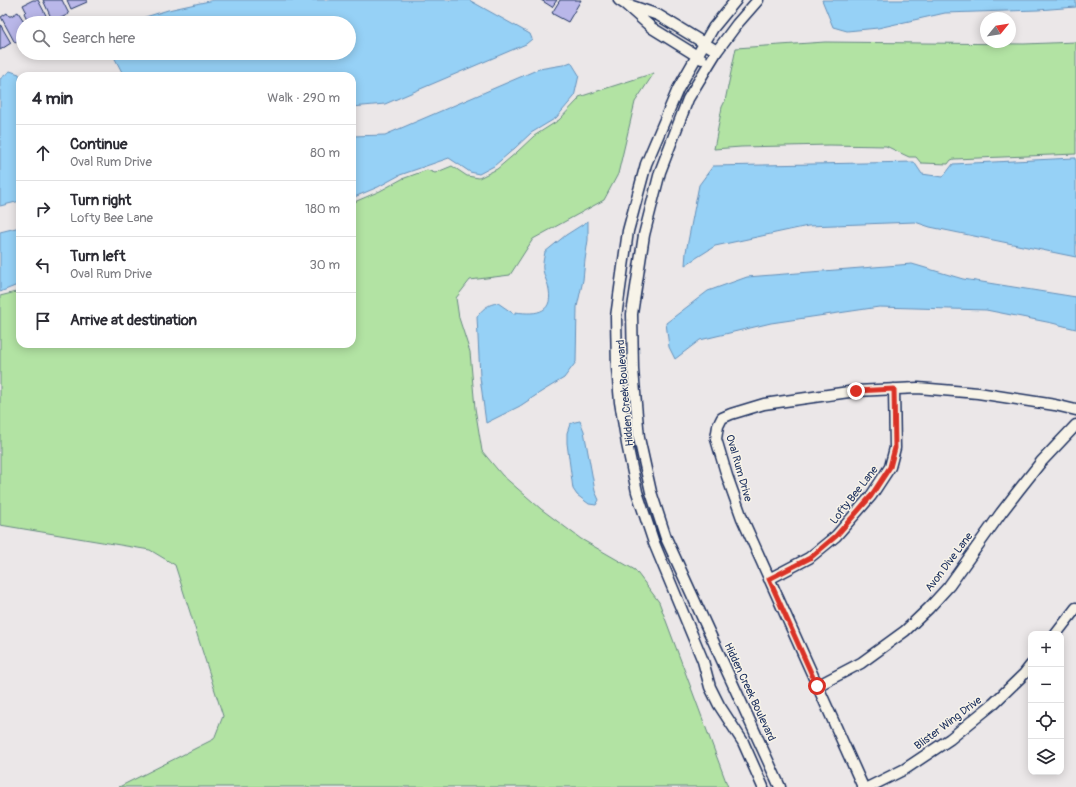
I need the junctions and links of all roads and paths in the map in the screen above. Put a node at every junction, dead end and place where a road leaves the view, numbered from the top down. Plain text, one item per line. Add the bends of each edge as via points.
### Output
1 (736, 0) edge
2 (758, 0) edge
3 (622, 2) edge
4 (704, 43) junction
5 (717, 51) junction
6 (696, 56) junction
7 (708, 64) junction
8 (894, 389) junction
9 (1076, 410) edge
10 (1076, 425) edge
11 (769, 579) junction
12 (1076, 608) edge
13 (1058, 631) edge
14 (1029, 667) edge
15 (817, 686) junction
16 (762, 787) edge
17 (780, 787) edge
18 (863, 787) edge
19 (869, 787) edge

1 - 4 street, Hidden Creek Boulevard
2 - 5 street, Hidden Creek Boulevard via 736,24
3 - 4 street via 658,15
3 - 6 street via 652,28
4 - 5 street
4 - 6 street, Hidden Creek Boulevard
5 - 7 street, Hidden Creek Boulevard
6 - 7 street
6 - 16 street, Hidden Creek Boulevard via 678,89 646,164 628,231 616,317 617,375 637,492 654,543 703,661 710,687 743,742
7 - 17 street, Hidden Creek Boulevard via 688,99 660,172 644,235 632,314 633,370 639,438 651,492 666,538
8 - 9 street, Oval Rum Drive via 918,388 978,393
8 - 11 street, Lofty Bee Lane via 895,448 890,467 871,496 836,536 810,558
8 - 11 street, Oval Rum Drive via 856,391 764,404 722,418 716,439 742,518
10 - 15 street, Avon Dive Lane via 1041,462 949,586 929,608 905,631 861,663
11 - 15 street, Oval Rum Drive
12 - 13 street
14 - 19 street, Blister Wing Drive via 993,704 950,739 906,769
15 - 18 street, Oval Rum Drive

